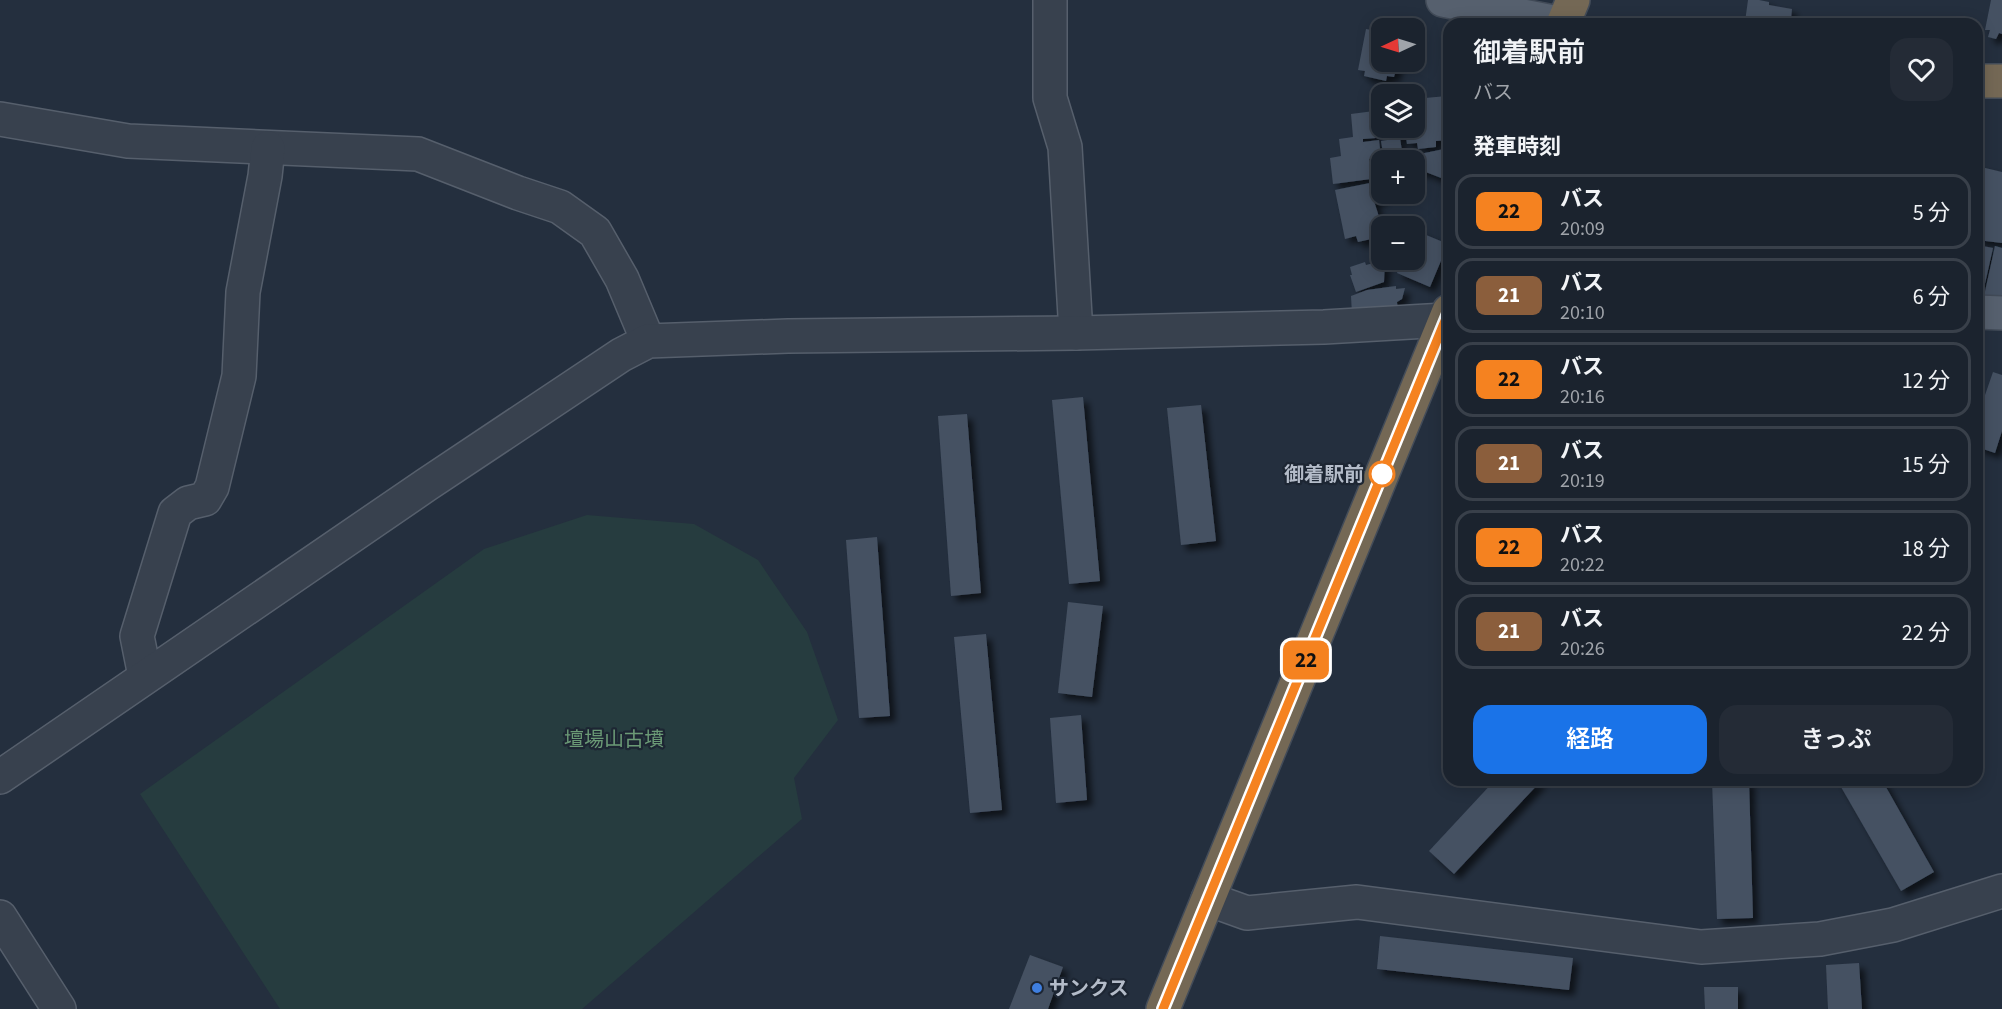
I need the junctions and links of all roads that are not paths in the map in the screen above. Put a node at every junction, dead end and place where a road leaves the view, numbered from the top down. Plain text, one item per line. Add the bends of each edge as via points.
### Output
1 (1050, 0) edge
2 (1443, 0) edge
3 (1573, 0) edge
4 (1533, 18) edge
5 (1566, 18) edge
6 (1983, 81) edge
7 (2002, 81) edge
8 (0, 119) edge
9 (268, 148) junction
10 (1983, 312) edge
11 (2002, 313) edge
12 (1443, 317) edge
13 (1443, 329) edge
14 (1076, 333) junction
15 (648, 341) junction
16 (145, 676) junction
17 (0, 777) edge
18 (2002, 891) edge
19 (1208, 899) junction
20 (0, 917) edge
21 (59, 1009) edge
22 (1163, 1009) edge

1 - 14 street via 1050,98 1065,147
2 - 4 main road
3 - 5 highway
6 - 7 highway
8 - 9 street via 128,141
9 - 15 street via 418,153 560,207 595,232 622,279
9 - 16 street via 243,292 239,376 212,487 205,499 188,503 175,513 137,636
10 - 11 main road
12 - 14 street via 1324,327
13 - 19 highway
14 - 15 street
15 - 16 street via 611,362
16 - 17 street
18 - 19 street via 1893,924 1820,939 1701,947 1357,902 1247,913
19 - 22 highway
20 - 21 street

